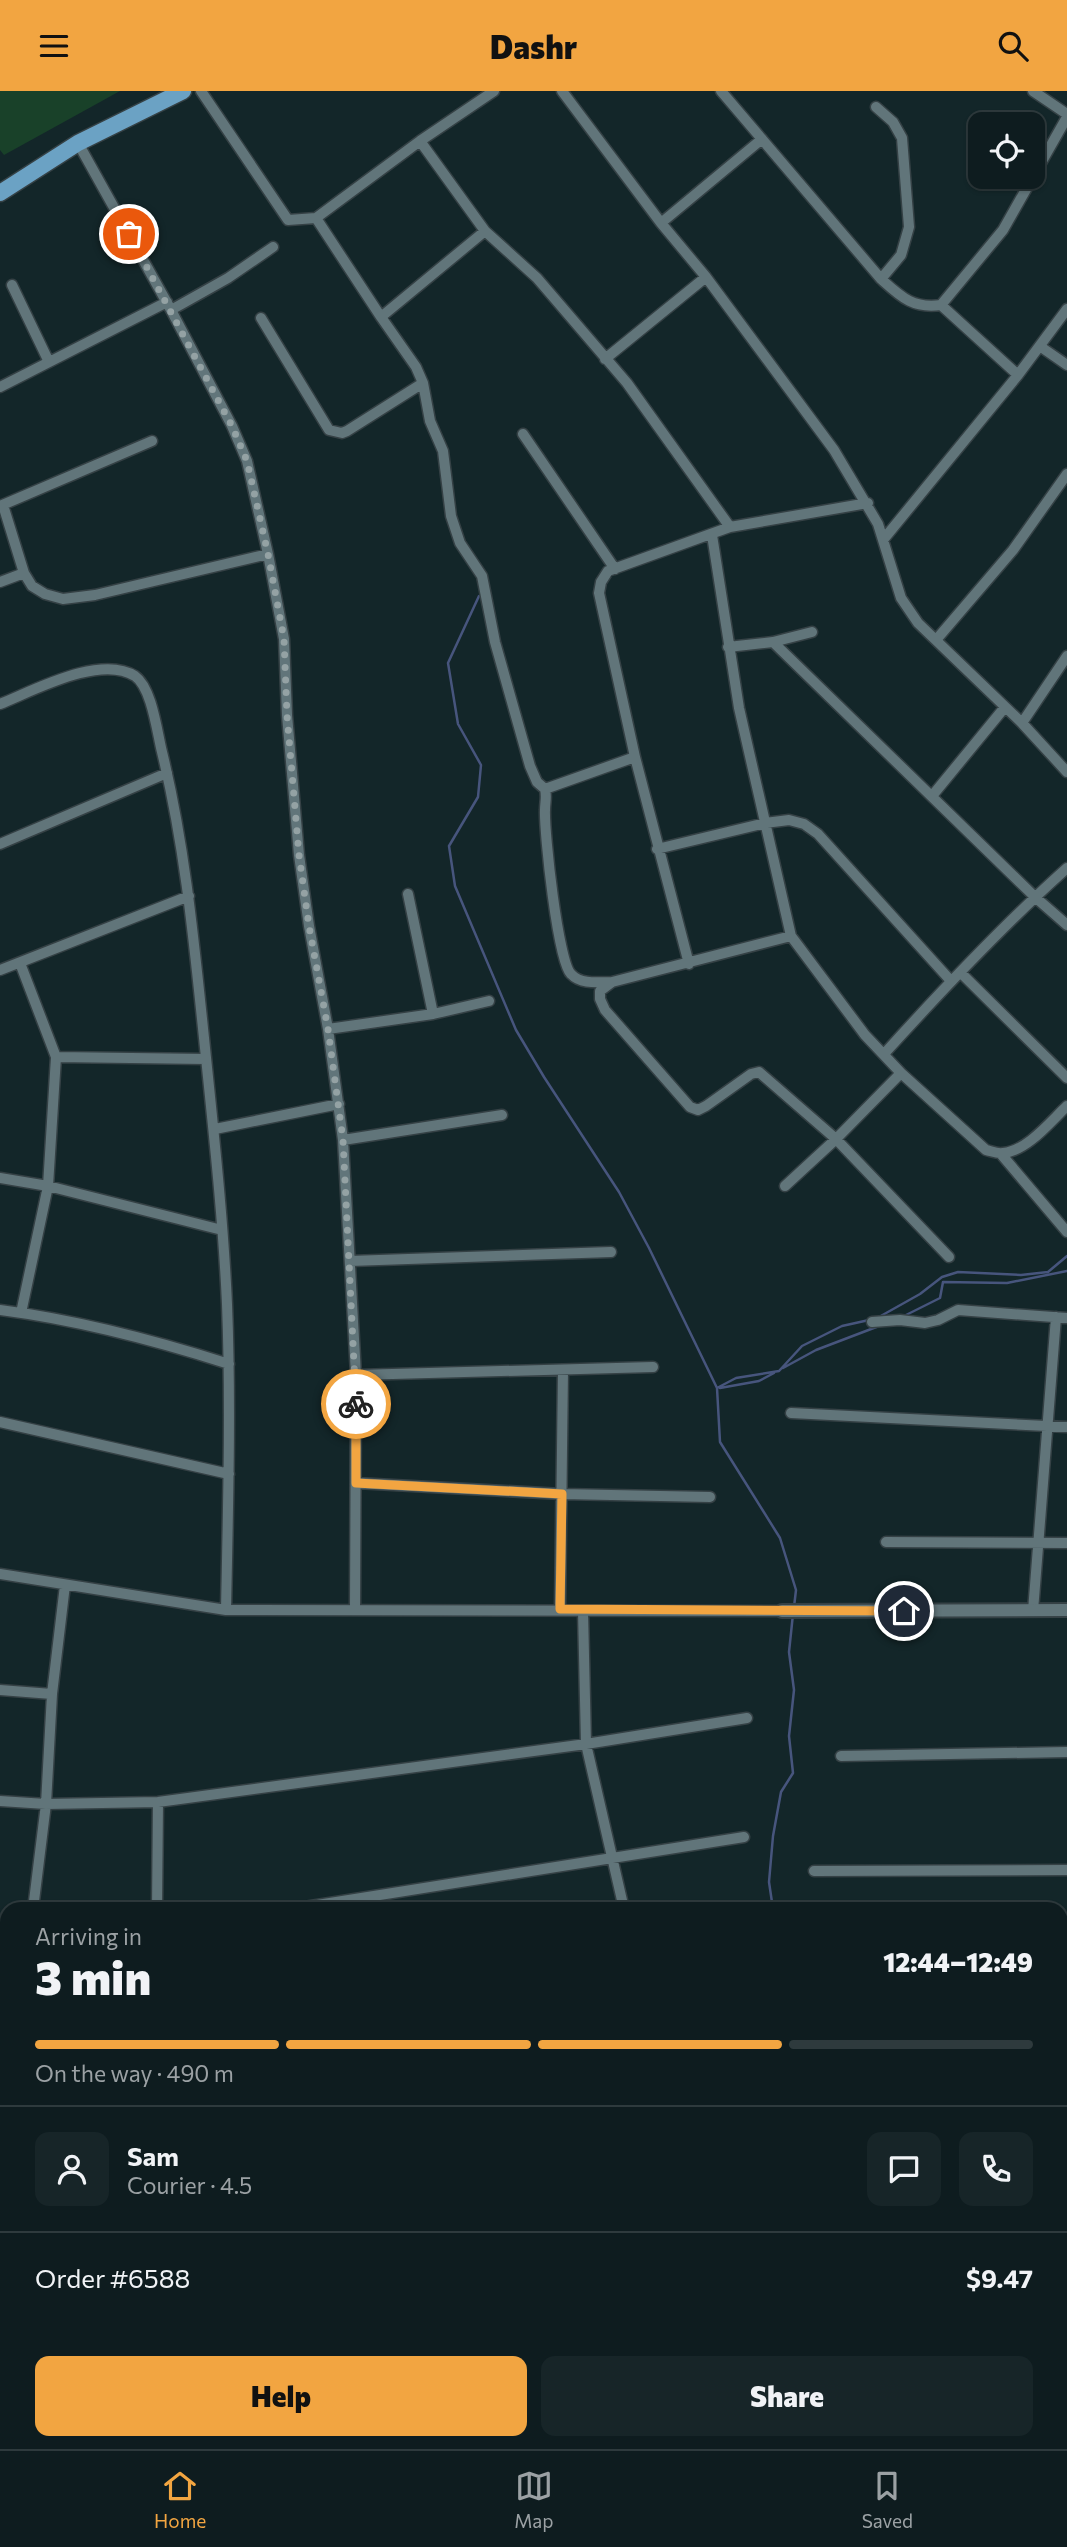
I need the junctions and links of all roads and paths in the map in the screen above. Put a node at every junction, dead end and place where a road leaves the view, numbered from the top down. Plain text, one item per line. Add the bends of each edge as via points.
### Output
1 (183, 91) edge
2 (201, 91) edge
3 (494, 91) edge
4 (562, 91) edge
5 (721, 91) edge
6 (1033, 91) edge
7 (876, 107) dead end
8 (1067, 116) edge
9 (762, 139) junction
10 (420, 141) junction
11 (78, 143) junction
12 (0, 193) edge
13 (316, 218) junction
14 (661, 223) junction
15 (485, 231) junction
16 (273, 247) dead end
17 (706, 278) junction
18 (881, 279) junction
19 (12, 285) dead end
20 (941, 305) junction
21 (169, 306) junction
22 (1067, 309) edge
23 (381, 317) junction
24 (261, 318) dead end
25 (1041, 347) junction
26 (605, 359) junction
27 (49, 362) junction
28 (1067, 365) edge
29 (1018, 375) junction
30 (423, 383) junction
31 (0, 387) edge
32 (523, 434) dead end
33 (152, 441) dead end
34 (1067, 474) edge
35 (868, 503) junction
36 (1, 506) edge
37 (730, 527) junction
38 (712, 535) junction
39 (883, 540) junction
40 (268, 554) junction
41 (615, 569) junction
42 (24, 573) junction
43 (0, 582) edge
44 (812, 632) dead end
45 (936, 640) junction
46 (773, 642) junction
47 (728, 647) junction
48 (1067, 656) edge
49 (0, 704) edge
50 (1005, 707) junction
51 (1022, 723) junction
52 (635, 757) junction
53 (1067, 772) edge
54 (167, 773) junction
55 (545, 789) junction
56 (932, 796) junction
57 (765, 823) junction
58 (0, 844) edge
59 (657, 849) junction
60 (1067, 869) edge
61 (408, 894) dead end
62 (189, 896) junction
63 (1035, 897) junction
64 (1067, 925) edge
65 (791, 936) junction
66 (20, 963) junction
67 (689, 964) junction
68 (0, 969) edge
69 (961, 973) junction
70 (951, 981) junction
71 (612, 982) junction
72 (489, 1001) dead end
73 (433, 1014) junction
74 (328, 1029) junction
75 (884, 1054) junction
76 (56, 1057) junction
77 (206, 1059) junction
78 (901, 1073) junction
79 (1067, 1078) edge
80 (339, 1104) junction
81 (1067, 1106) edge
82 (502, 1115) dead end
83 (215, 1129) junction
84 (836, 1139) junction
85 (343, 1140) junction
86 (1001, 1154) junction
87 (0, 1178) edge
88 (48, 1186) junction
89 (785, 1186) dead end
90 (222, 1230) junction
91 (1067, 1232) edge
92 (611, 1252) dead end
93 (949, 1257) dead end
94 (350, 1261) junction
95 (0, 1310) edge
96 (21, 1313) junction
97 (1062, 1317) edge
98 (872, 1322) dead end
99 (229, 1364) junction
100 (653, 1367) dead end
101 (562, 1370) junction
102 (356, 1375) junction
103 (791, 1413) dead end
104 (0, 1422) edge
105 (1049, 1426) junction
106 (1067, 1427) edge
107 (229, 1474) junction
108 (356, 1483) junction
109 (562, 1494) junction
110 (710, 1497) dead end
111 (886, 1542) dead end
112 (1039, 1542) junction
113 (1067, 1543) edge
114 (0, 1574) edge
115 (65, 1585) junction
116 (560, 1609) junction
117 (226, 1610) junction
118 (355, 1610) junction
119 (1067, 1610) edge
120 (583, 1611) junction
121 (782, 1611) joint
122 (1034, 1611) junction
123 (0, 1690) edge
124 (52, 1694) junction
125 (747, 1718) dead end
126 (586, 1744) junction
127 (1067, 1752) edge
128 (841, 1756) dead end
129 (0, 1801) edge
130 (158, 1801) junction
131 (46, 1804) junction
132 (744, 1837) dead end
133 (614, 1857) junction
134 (1067, 1870) edge
135 (814, 1871) dead end
136 (34, 1902) edge
137 (157, 1902) edge
138 (335, 1902) edge
139 (623, 1902) edge

1 - 11 main road
2 - 13 street via 288,220
3 - 10 street
4 - 14 street
5 - 9 street
6 - 8 street
7 - 18 street via 902,138 909,227 901,255
8 - 20 street via 1003,230
9 - 14 street
9 - 18 street
10 - 13 street
10 - 15 street
11 - 12 main road
11 - 21 street
13 - 23 street
14 - 17 street
15 - 23 street
15 - 26 street via 537,278
16 - 21 street via 228,278
17 - 26 street
17 - 35 street
18 - 20 street via 910,302 925,307
19 - 27 street
20 - 29 street
21 - 27 street
21 - 40 street via 247,461
22 - 25 street
23 - 30 street
24 - 30 street via 335,433 347,431
25 - 28 street
25 - 29 street
26 - 37 street via 628,383
27 - 31 street
29 - 39 street
30 - 55 street via 430,421 443,451 451,516 460,543 482,576 495,642 530,766
32 - 41 street
33 - 36 street
34 - 45 street via 1013,550
35 - 37 street
35 - 39 street
36 - 42 street
37 - 38 street
38 - 41 street
38 - 47 street
39 - 45 street via 901,598
40 - 42 street via 63,599 32,586
40 - 74 street via 284,639 299,855
41 - 52 street via 601,582 599,593
42 - 43 street
44 - 46 street
45 - 50 street
46 - 47 street
46 - 56 street
47 - 57 street
48 - 51 street
49 - 54 street via 67,676 100,669 134,676 146,688
50 - 51 street
50 - 56 street
51 - 53 street
52 - 55 street
52 - 59 street
54 - 58 street
54 - 62 street
55 - 71 street via 564,963 578,979
56 - 63 street
57 - 59 street
57 - 65 street
57 - 70 street via 789,820 818,834
59 - 67 street
60 - 63 street
61 - 73 street
62 - 66 street
62 - 77 street
63 - 64 street
63 - 69 street
65 - 67 street
65 - 75 street
66 - 68 street
66 - 76 street
67 - 71 street
69 - 70 street
69 - 79 street
70 - 75 street
71 - 84 street via 600,991 605,1010 690,1107 706,1106 759,1072
72 - 73 street
73 - 74 street
74 - 80 street
75 - 78 street
76 - 77 street
76 - 88 street
77 - 83 street
78 - 84 street
78 - 86 street via 986,1150
80 - 83 street
80 - 85 street
81 - 86 street via 1028,1142
82 - 85 street
83 - 90 street
84 - 89 street
84 - 93 street
85 - 94 street
86 - 91 street
87 - 88 street
88 - 90 street
88 - 96 street
90 - 99 street
92 - 94 street
94 - 102 street
95 - 96 street
96 - 99 street via 159,1342
97 - 98 street via 958,1310 925,1323
97 - 105 street
99 - 107 street
100 - 101 street
101 - 102 street
101 - 109 street
102 - 108 street
103 - 105 street
104 - 107 street
105 - 106 street
105 - 112 street
107 - 117 street
108 - 109 street
108 - 118 street
109 - 110 street
109 - 116 street
111 - 112 street
112 - 113 street
112 - 122 street
114 - 115 street
115 - 117 street
115 - 124 street
116 - 118 street
116 - 120 street
117 - 118 street
119 - 122 street
120 - 121 street
120 - 126 street
121 - 122 street
123 - 124 street
124 - 131 street
125 - 126 street
126 - 130 street
126 - 133 street
127 - 128 street
129 - 131 street
130 - 131 street
130 - 137 street
131 - 136 street
132 - 133 street
133 - 138 street
133 - 139 street
134 - 135 street

